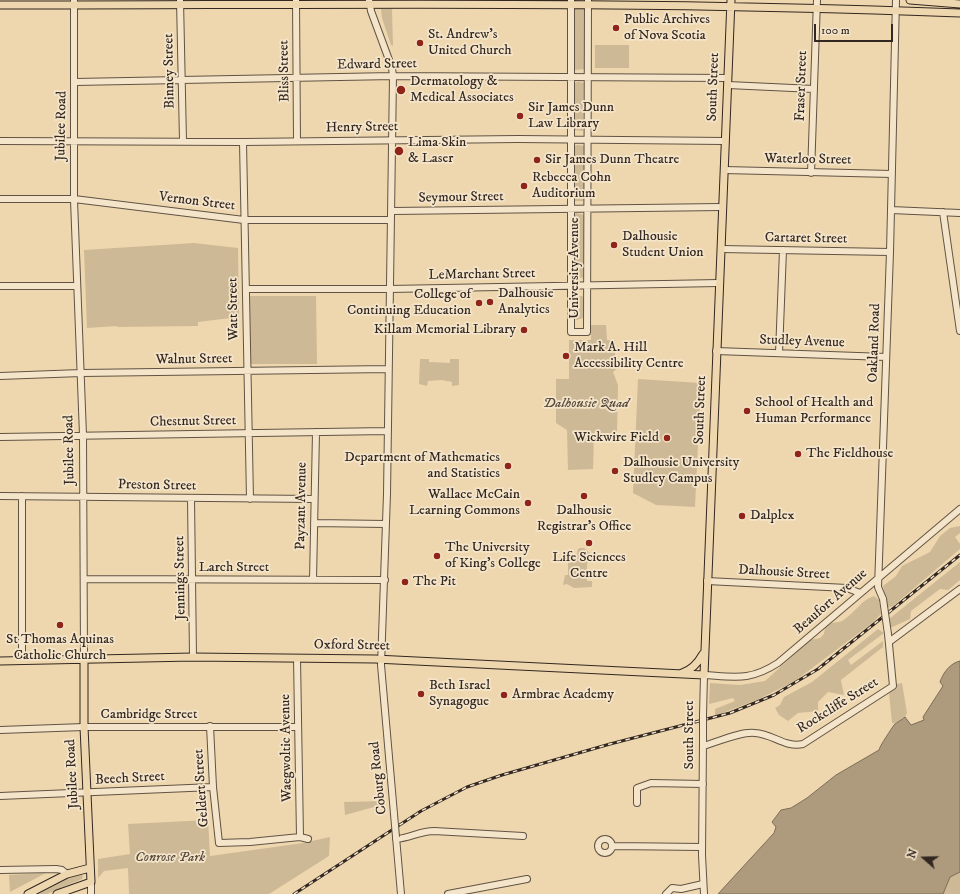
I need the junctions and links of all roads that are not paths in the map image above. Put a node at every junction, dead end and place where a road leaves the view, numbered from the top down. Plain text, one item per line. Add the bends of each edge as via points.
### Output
1 (466, 0) edge
2 (571, 0) edge
3 (588, 0) edge
4 (896, 0) edge
5 (910, 0) edge
6 (370, 1) edge
7 (74, 2) edge
8 (180, 2) edge
9 (296, 2) edge
10 (731, 2) edge
11 (817, 3) edge
12 (960, 4) edge
13 (0, 5) edge
14 (896, 9) junction
15 (960, 13) edge
16 (393, 76) junction
17 (571, 76) junction
18 (588, 76) junction
19 (298, 79) junction
20 (182, 80) junction
21 (728, 81) junction
22 (75, 82) junction
23 (814, 89) junction
24 (392, 139) junction
25 (571, 139) junction
26 (588, 139) junction
27 (0, 141) edge
28 (74, 141) junction
29 (183, 141) junction
30 (297, 141) junction
31 (725, 141) junction
32 (243, 142) junction
33 (724, 170) junction
34 (811, 172) junction
35 (892, 174) junction
36 (0, 199) edge
37 (74, 199) junction
38 (722, 207) junction
39 (570, 208) junction
40 (587, 208) junction
41 (891, 210) junction
42 (392, 211) junction
43 (943, 212) junction
44 (960, 213) edge
45 (244, 220) junction
46 (391, 220) junction
47 (721, 249) junction
48 (783, 250) junction
49 (890, 252) junction
50 (719, 283) junction
51 (587, 285) junction
52 (0, 286) edge
53 (77, 286) junction
54 (570, 286) junction
55 (246, 289) junction
56 (389, 289) junction
57 (960, 331) edge
58 (716, 351) junction
59 (779, 353) junction
60 (886, 357) junction
61 (388, 369) junction
62 (247, 371) junction
63 (81, 373) junction
64 (0, 376) edge
65 (387, 431) junction
66 (316, 432) junction
67 (249, 433) junction
68 (83, 435) junction
69 (0, 437) edge
70 (0, 496) edge
71 (22, 496) junction
72 (84, 497) junction
73 (190, 498) junction
74 (250, 499) junction
75 (314, 499) junction
76 (960, 509) edge
77 (314, 523) junction
78 (386, 524) junction
79 (879, 576) junction
80 (84, 579) junction
81 (193, 580) junction
82 (313, 580) junction
83 (385, 580) junction
84 (707, 581) junction
85 (960, 589) edge
86 (860, 593) junction
87 (889, 642) junction
88 (704, 652) junction
89 (193, 656) junction
90 (297, 658) junction
91 (84, 659) junction
92 (382, 659) junction
93 (0, 661) edge
94 (22, 661) junction
95 (680, 674) junction
96 (704, 675) junction
97 (893, 686) joint
98 (210, 726) junction
99 (84, 727) junction
100 (298, 727) junction
101 (0, 730) edge
102 (703, 743) junction
103 (703, 784) junction
104 (213, 787) junction
105 (88, 794) junction
106 (0, 796) edge
107 (637, 802) dead end
108 (523, 836) dead end
109 (300, 837) junction
110 (396, 838) junction
111 (308, 839) dead end
112 (612, 846) dead end
113 (702, 847) junction
114 (90, 868) junction
115 (0, 870) edge
116 (67, 874) junction
117 (527, 879) dead end
118 (90, 882) junction
119 (703, 884) junction
120 (680, 891) edge
121 (28, 894) edge
122 (57, 894) edge
123 (91, 894) edge
124 (401, 894) edge
125 (448, 894) edge
126 (666, 894) edge
127 (704, 894) edge

1 - 2 main road
1 - 6 main road
2 - 3 main road
2 - 17 street, University Avenue
3 - 10 main road
3 - 18 street, University Avenue
4 - 14 street, Oakland Road
5 - 12 main road
6 - 9 main road
6 - 16 street, Coburg Road
7 - 8 main road
7 - 13 main road
7 - 22 street, Jubilee Road
8 - 9 main road
8 - 20 street, Binney Street
9 - 19 street, Bliss Street
10 - 11 main road
10 - 21 main road, South Street
11 - 14 main road
11 - 23 street, Fraser Street
14 - 15 main road
14 - 35 street, Oakland Road
16 - 17 street, Edward Street
16 - 19 street, Edward Street
16 - 24 street, Coburg Road
17 - 18 street, Edward Street
17 - 25 street, University Avenue
18 - 21 street, Edward Street
18 - 26 street, University Avenue
19 - 20 street, Edward Street
19 - 30 street, Bliss Street
20 - 22 street, Edward Street
20 - 29 street, Binney Street
21 - 23 street, Edward Street
21 - 31 main road, South Street
22 - 28 street, Jubilee Road
23 - 34 street, Fraser Street
24 - 25 street, Henry Street
24 - 30 street, Henry Street
24 - 42 street, Coburg Road
25 - 26 street, Henry Street
25 - 39 street, University Avenue
26 - 31 street, Henry Street
26 - 40 street, University Avenue
27 - 28 street, Henry Street
28 - 29 street, Henry Street
28 - 37 street, Jubilee Road
29 - 32 street, Henry Street
30 - 32 street, Henry Street
31 - 33 main road, South Street
32 - 45 street, Watt Street
33 - 34 street, Waterloo Street
33 - 38 main road, South Street
34 - 35 street, Waterloo Street
35 - 41 street, Oakland Road
36 - 37 street, Vernon Street
37 - 45 street, Vernon Street
37 - 53 street, Jubilee Road
38 - 40 street, Seymour Street
38 - 47 main road, South Street
39 - 40 street, Seymour Street
39 - 42 street, Seymour Street
39 - 54 street, University Avenue
40 - 51 street, University Avenue
41 - 43 street
41 - 49 street, Oakland Road
42 - 46 street, Coburg Road
43 - 44 street
43 - 57 street
45 - 46 street, Vernon Street
45 - 55 street, Watt Street
46 - 56 street, Coburg Road
47 - 48 street, Cartaret Street
47 - 50 main road, South Street
48 - 49 street, Cartaret Street
48 - 59 street
49 - 60 street, Oakland Road
50 - 51 street, LeMarchant Street
50 - 58 main road, South Street
51 - 54 street, LeMarchant Street
51 - 54 street, University Avenue via 587,332 571,332
52 - 53 street
53 - 63 street, Jubilee Road
54 - 56 street, LeMarchant Street
55 - 56 street, LeMarchant Street
55 - 62 street, Watt Street
56 - 61 street, Coburg Road
58 - 59 street, Studley Avenue
58 - 84 main road, South Street
59 - 60 street, Studley Avenue
60 - 79 street, Oakland Road
61 - 62 street, Walnut Street
61 - 65 street, Coburg Road
62 - 63 street, Walnut Street
62 - 67 street, Watt Street
63 - 64 street, Walnut Street
63 - 68 street, Jubilee Road
65 - 66 street, Chestnut Street
65 - 78 street, Coburg Road
66 - 67 street, Chestnut Street
66 - 75 street, Payzant Avenue
67 - 68 street, Chestnut Street
67 - 74 street, Watt Street
68 - 69 street, Chestnut Street
68 - 72 street, Jubilee Road
70 - 71 street, Preston Street
71 - 72 street, Preston Street
71 - 94 street
72 - 73 street, Preston Street
72 - 80 street, Jubilee Road
73 - 74 street, Preston Street
73 - 81 street, Jennings Street
74 - 75 street, Preston Street
75 - 77 street, Payzant Avenue
76 - 79 street, Beaufort Avenue
77 - 78 street
77 - 82 street, Payzant Avenue
78 - 83 street, Coburg Road
79 - 86 street, Beaufort Avenue
79 - 87 street, Oakland Road, bridge via 878,587 883,599
80 - 81 street, Larch Street
80 - 91 street, Jubilee Road
81 - 82 street, Larch Street
81 - 89 street, Jennings Street
82 - 83 street, Larch Street
83 - 92 street, Coburg Road
84 - 86 street, Dalhousie Street via 847,588
84 - 88 main road, South Street
85 - 87 street
86 - 96 street, Beaufort Avenue via 784,658 765,671 744,678
87 - 97 street, Oakland Road
88 - 95 main road via 692,669
88 - 96 main road, South Street
89 - 90 main road, Oxford Street
89 - 91 main road, Oxford Street
90 - 92 main road, Oxford Street
90 - 100 street, Waegwoltic Avenue
91 - 94 main road, Oxford Street
91 - 99 main road, Jubilee Road
92 - 95 main road, Oxford Street
92 - 110 street, Coburg Road, bridge
93 - 94 main road, Oxford Street
95 - 96 main road, Oxford Street
96 - 102 street, South Street, bridge
97 - 102 street, Rockcliffe Street via 803,744 786,744 755,733
98 - 99 street, Cambridge Street
98 - 100 street, Cambridge Street
98 - 104 street, Geldert Street
99 - 101 street, Cambridge Street
99 - 105 main road, Jubilee Road
100 - 109 street, Waegwoltic Avenue
102 - 103 street, South Street
103 - 107 street via 651,783 637,788
103 - 113 street, South Street
104 - 105 street, Beech Street
104 - 109 street, Geldert Street via 218,841 221,844
105 - 106 street, Beech Street
105 - 114 main road, Jubilee Road
108 - 110 street via 434,830
109 - 111 street
110 - 124 street, Coburg Road
112 - 113 street
113 - 119 street, South Street
114 - 116 main road
114 - 118 main road, Jubilee Road
115 - 116 street via 56,869
116 - 121 main road
117 - 125 street
118 - 122 main road
118 - 123 street, Jubilee Road
119 - 120 street
119 - 127 street, South Street
120 - 126 street via 672,888

